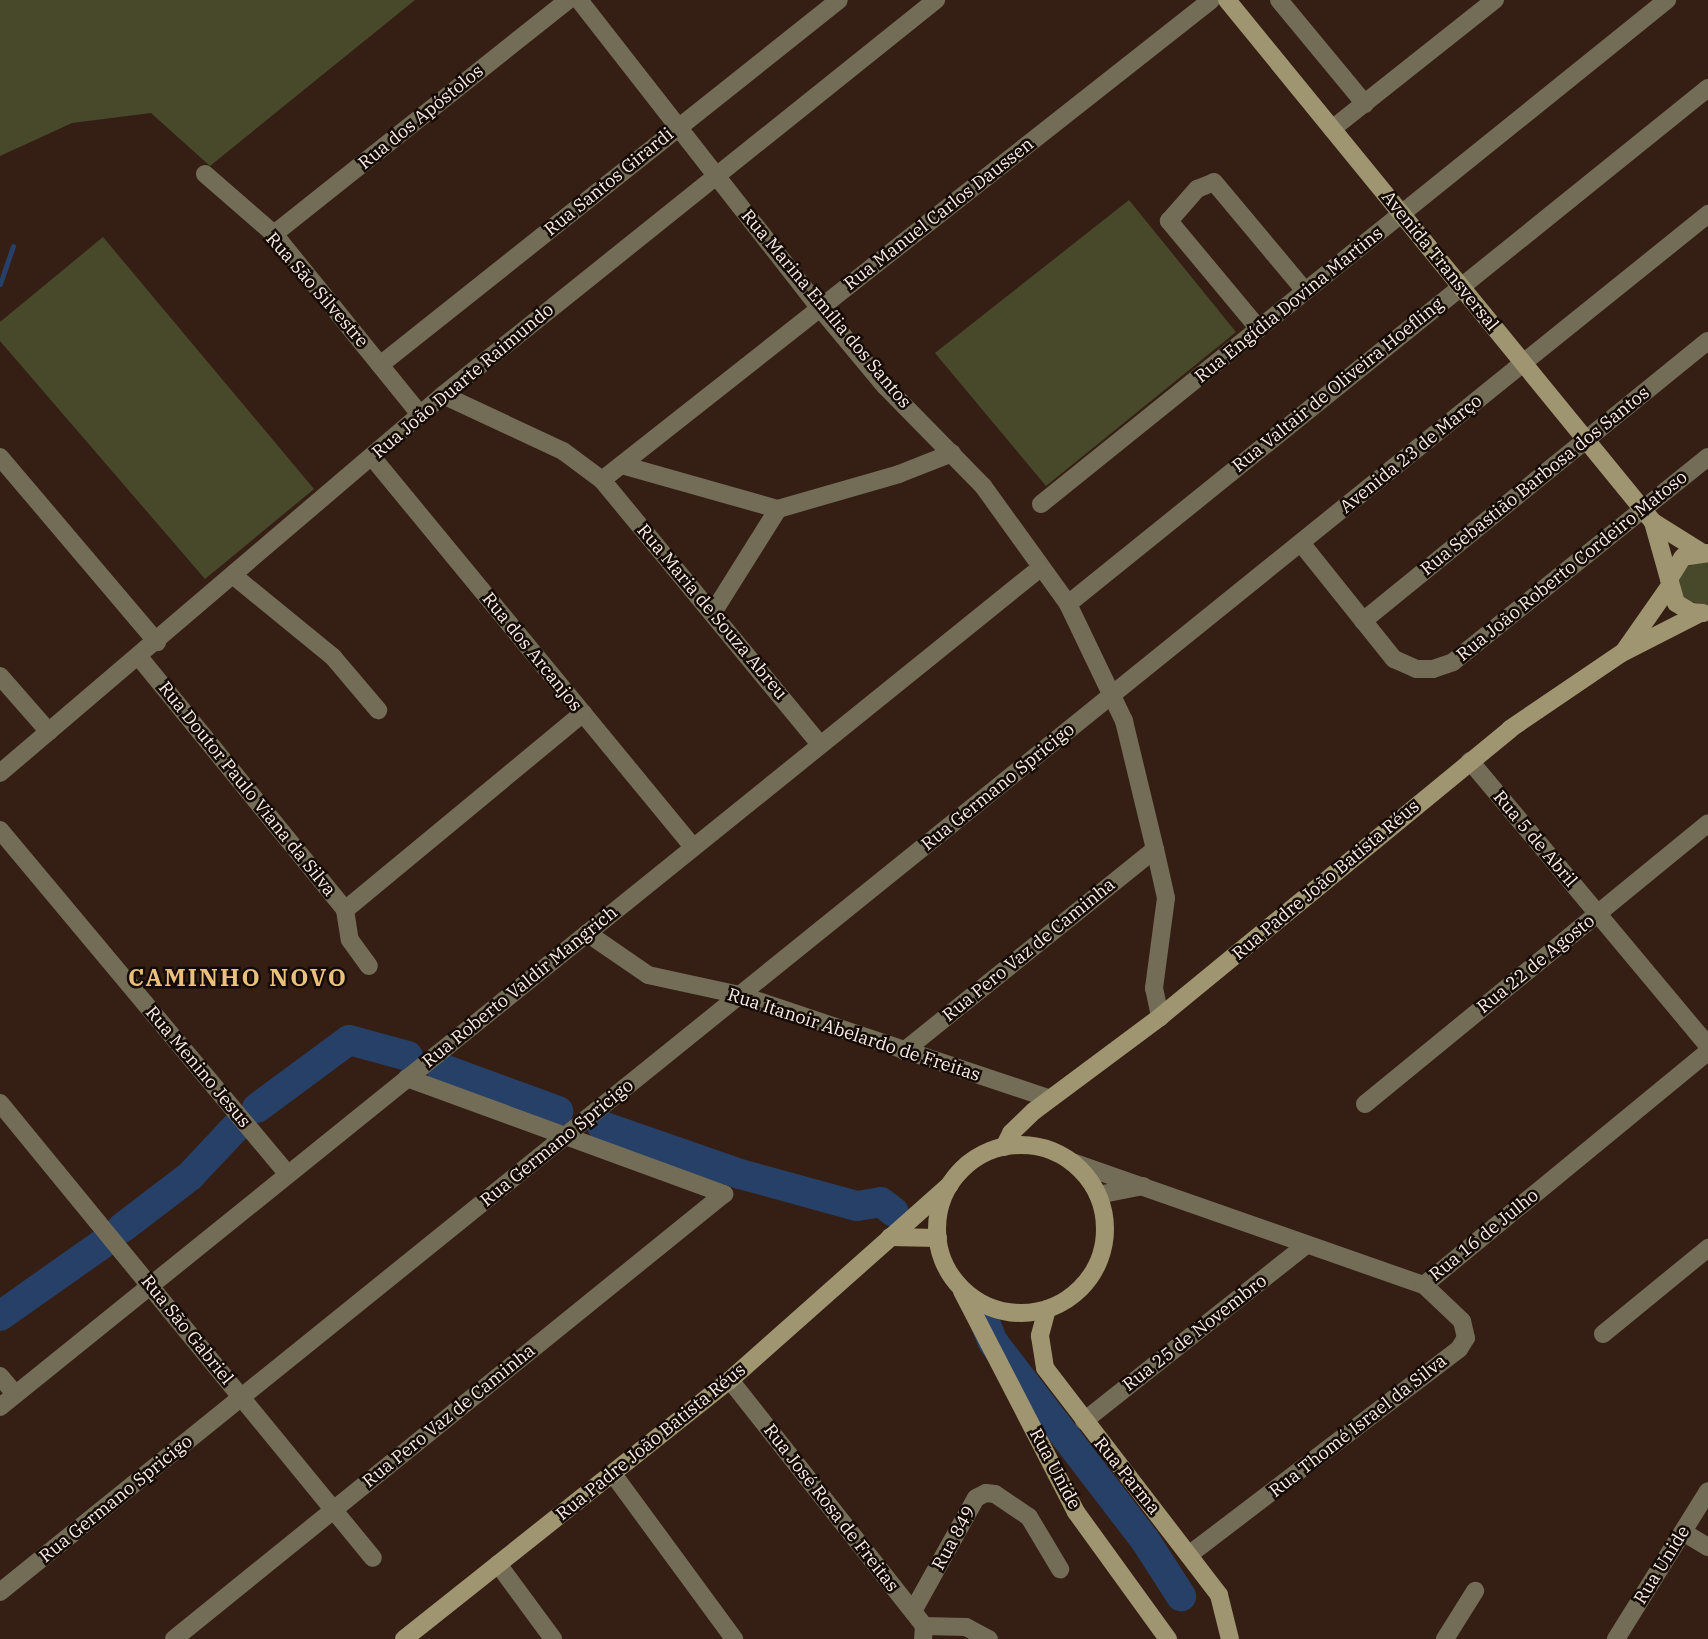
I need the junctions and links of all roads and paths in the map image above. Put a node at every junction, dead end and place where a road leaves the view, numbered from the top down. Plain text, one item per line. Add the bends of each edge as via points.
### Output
1 (568, 0) edge
2 (579, 0) edge
3 (839, 0) edge
4 (936, 0) edge
5 (1211, 0) edge
6 (1227, 0) edge
7 (1279, 0) edge
8 (1495, 0) edge
9 (1667, 0) edge
10 (1708, 88) edge
11 (1365, 104) junction
12 (677, 128) junction
13 (1332, 129) junction
14 (205, 174) dead end
15 (716, 175) junction
16 (1401, 214) junction
17 (1708, 214) edge
18 (274, 234) junction
19 (1461, 287) junction
20 (1305, 291) junction
21 (820, 308) junction
22 (1259, 329) junction
23 (1708, 341) edge
24 (1523, 363) junction
25 (380, 365) junction
26 (443, 395) junction
27 (420, 414) junction
28 (1586, 439) junction
29 (952, 453) junction
30 (0, 457) edge
31 (372, 457) junction
32 (1708, 457) edge
33 (622, 465) junction
34 (602, 480) junction
35 (1041, 504) dead end
36 (778, 509) junction
37 (1648, 516) junction
38 (1301, 543) junction
39 (1704, 553) edge
40 (1040, 568) junction
41 (234, 576) junction
42 (1669, 583) junction
43 (1068, 604) junction
44 (714, 611) junction
45 (1704, 613) edge
46 (1363, 621) junction
47 (157, 642) junction
48 (1622, 653) junction
49 (139, 657) junction
50 (0, 676) edge
51 (1114, 693) junction
52 (379, 710) dead end
53 (583, 713) junction
54 (49, 732) junction
55 (820, 744) junction
56 (1470, 761) junction
57 (0, 773) edge
58 (1708, 823) edge
59 (0, 830) edge
60 (693, 847) junction
61 (1155, 849) junction
62 (345, 910) junction
63 (1598, 914) junction
64 (587, 933) junction
65 (369, 966) dead end
66 (740, 995) junction
67 (1160, 1017) junction
68 (1708, 1046) edge
69 (904, 1051) junction
70 (1708, 1052) edge
71 (407, 1078) junction
72 (1050, 1099) junction
73 (0, 1103) edge
74 (1365, 1104) dead end
75 (1034, 1111) junction
76 (566, 1136) junction
77 (1004, 1147) junction
78 (1037, 1147) junction
79 (1072, 1162) junction
80 (288, 1174) junction
81 (950, 1185) junction
82 (1146, 1186) junction
83 (1098, 1195) junction
84 (890, 1237) junction
85 (938, 1238) junction
86 (1306, 1245) junction
87 (1708, 1248) edge
88 (1424, 1285) junction
89 (150, 1286) junction
90 (960, 1288) junction
91 (1046, 1309) junction
92 (1602, 1334) dead end
93 (0, 1376) edge
94 (730, 1380) junction
95 (15, 1394) junction
96 (242, 1397) junction
97 (0, 1407) edge
98 (1084, 1421) junction
99 (613, 1474) junction
100 (1708, 1491) edge
101 (334, 1510) junction
102 (1683, 1532) junction
103 (1708, 1547) edge
104 (1190, 1554) junction
105 (373, 1558) dead end
106 (498, 1564) junction
107 (1060, 1569) dead end
108 (1475, 1591) dead end
109 (0, 1592) edge
110 (913, 1611) junction
111 (924, 1633) edge
112 (174, 1639) edge
113 (404, 1639) edge
114 (553, 1639) edge
115 (734, 1639) edge
116 (989, 1639) edge
117 (1168, 1639) edge
118 (1230, 1639) edge
119 (1445, 1639) edge
120 (1616, 1639) edge

1 - 18 street, Rua dos Apóstolos
2 - 12 street, Rua Marina Emília dos Santos
3 - 12 street, Rua Santos Girardi
4 - 15 street, Rua João Duarte Raimundo
5 - 21 street, Rua Manuel Carlos Daussen
6 - 13 main road, Avenida Transversal
7 - 11 street
8 - 11 street
9 - 16 street, Rua Engídia Dovina Martins
10 - 19 street, Rua Valtair de Oliveira Hoefling
11 - 13 street
12 - 15 street, Rua Marina Emília dos Santos
12 - 25 street, Rua Santos Girardi
13 - 16 main road, Avenida Transversal
14 - 18 street, Rua São Silvestre
15 - 21 street, Rua Marina Emília dos Santos
15 - 26 street, Rua João Duarte Raimundo
16 - 19 main road, Avenida Transversal
16 - 20 street, Rua Engídia Dovina Martins
17 - 24 street, Avenida 23 de Março
18 - 25 street, Rua São Silvestre
19 - 24 main road, Avenida Transversal
19 - 43 street, Rua Valtair de Oliveira Hoefling
20 - 22 street, Rua Engídia Dovina Martins
20 - 22 street via 1214,182 1197,189 1169,221
21 - 29 street, Rua Marina Emília dos Santos via 885,386
21 - 33 street, Rua Manuel Carlos Daussen
22 - 35 street, Rua Engídia Dovina Martins
23 - 28 street, Rua Sebastião Barbosa dos Santos
24 - 28 main road, Avenida Transversal
24 - 38 street, Avenida 23 de Março
25 - 27 street, Rua São Silvestre
26 - 27 street, Rua João Duarte Raimundo
26 - 34 street, Rua Maria de Souza Abreu via 563,451
27 - 31 street, Rua João Duarte Raimundo
28 - 37 main road, Avenida Transversal
28 - 46 street, Rua Sebastião Barbosa dos Santos
29 - 36 street via 876,482
29 - 40 street, Rua Marina Emília dos Santos via 983,486
30 - 47 street
31 - 41 street, Rua João Duarte Raimundo
31 - 53 street, Rua dos Arcanjos
32 - 37 street, Rua João Roberto Cordeiro Matoso
33 - 34 street, Rua Manuel Carlos Daussen
33 - 36 street
34 - 44 street, Rua Maria de Souza Abreu
36 - 44 street
37 - 39 main road, Avenida Transversal
37 - 42 main road, Avenida Transversal
37 - 46 street, Rua João Roberto Cordeiro Matoso via 1453,662 1416,670 1394,659
38 - 46 street
38 - 51 street, Avenida 23 de Março
39 - 42 main road, Rua Padre João Batista Réus via 1676,563
40 - 43 street, Rua Marina Emília dos Santos
40 - 55 street, Rua Roberto Valdir Mangrich
41 - 47 street, Rua João Duarte Raimundo
41 - 52 street via 333,657
42 - 45 main road via 1676,603
42 - 48 main road, Rua Padre João Batista Réus
43 - 51 street, Rua Marina Emília dos Santos
44 - 55 street, Rua Maria de Souza Abreu
45 - 48 main road, Rua Padre João Batista Réus
47 - 49 street, Rua João Duarte Raimundo
48 - 56 main road, Rua Padre João Batista Réus via 1548,701
49 - 54 street, Rua João Duarte Raimundo
49 - 62 street, Rua Doutor Paulo Viana da Silva
50 - 54 street
51 - 61 street, Rua Marina Emília dos Santos
51 - 66 street, Rua Germano Spricigo
53 - 60 street, Rua dos Arcanjos
53 - 62 street, Rua Doutor Paulo Viana da Silva
54 - 57 street, Rua João Duarte Raimundo
55 - 60 street, Rua Roberto Valdir Mangrich
56 - 63 street, Rua 5 de Abril
56 - 67 main road, Rua Padre João Batista Réus
58 - 63 street, Rua 22 de Agosto
59 - 80 street, Rua Menino Jesus
60 - 64 street, Rua Roberto Valdir Mangrich
61 - 67 street, Rua Marina Emília dos Santos via 1166,898 1154,988
61 - 69 street, Rua Pero Vaz de Caminha
62 - 65 street via 350,940
63 - 68 street, Rua 5 de Abril
63 - 74 street, Rua 22 de Agosto
64 - 66 street, Rua Itanoir Abelardo de Freitas via 648,975
64 - 71 street, Rua Roberto Valdir Mangrich
66 - 69 street, Rua Itanoir Abelardo de Freitas
66 - 76 street, Rua Germano Spricigo
67 - 72 main road, Rua Padre João Batista Réus
69 - 72 street, Rua Itanoir Abelardo de Freitas
70 - 88 street, Rua 16 de Julho
71 - 76 street
71 - 80 street, Rua Roberto Valdir Mangrich
72 - 75 main road, Rua Padre João Batista Réus
73 - 89 street, Rua São Gabriel
75 - 77 main road, Rua Padre João Batista Réus via 1011,1133
75 - 78 main road via 1032,1133
76 - 96 street, Rua Germano Spricigo
76 - 101 street, Rua Pero Vaz de Caminha via 724,1194
77 - 78 main road
77 - 81 main road via 976,1158
78 - 79 main road
79 - 82 street, Rua 16 de Julho
79 - 83 main road
80 - 89 street, Rua Roberto Valdir Mangrich
81 - 84 main road, Rua Padre João Batista Réus
81 - 85 main road via 939,1211
82 - 83 street
82 - 86 street, Rua 16 de Julho
83 - 91 main road via 1105,1238 1096,1266 1077,1291
84 - 85 main road
84 - 94 main road, Rua Padre João Batista Réus
85 - 90 main road via 945,1265
86 - 88 street, Rua 16 de Julho
86 - 98 street, Rua 25 de Novembro
87 - 92 street
88 - 104 street, Rua Thomé Israel da Silva via 1462,1321 1466,1338 1459,1349
89 - 95 street, Rua Roberto Valdir Mangrich
89 - 96 street, Rua São Gabriel
90 - 91 main road via 1000,1310
90 - 117 main road, Rua Unide via 1076,1512
91 - 98 main road, Rua Parma via 1040,1336 1045,1368
93 - 95 street
94 - 99 main road, Rua Padre João Batista Réus
94 - 110 street, Rua José Rosa de Freitas
95 - 97 street, Rua Roberto Valdir Mangrich
96 - 101 street, Rua São Gabriel
96 - 109 street, Rua Germano Spricigo
98 - 104 main road, Rua Parma
99 - 106 main road, Rua Padre João Batista Réus
99 - 115 street
100 - 102 street, Rua Unide
101 - 105 street, Rua São Gabriel
101 - 112 street, Rua Pero Vaz de Caminha
102 - 103 street
102 - 120 street, Rua Unide
104 - 118 main road, Rua Parma via 1219,1595
106 - 113 main road, Rua Padre João Batista Réus
106 - 114 street
107 - 110 street, Rua 849 via 1029,1517 995,1494 986,1493 976,1497
108 - 119 street
110 - 111 street, Rua José Rosa de Freitas
111 - 116 street via 966,1627

